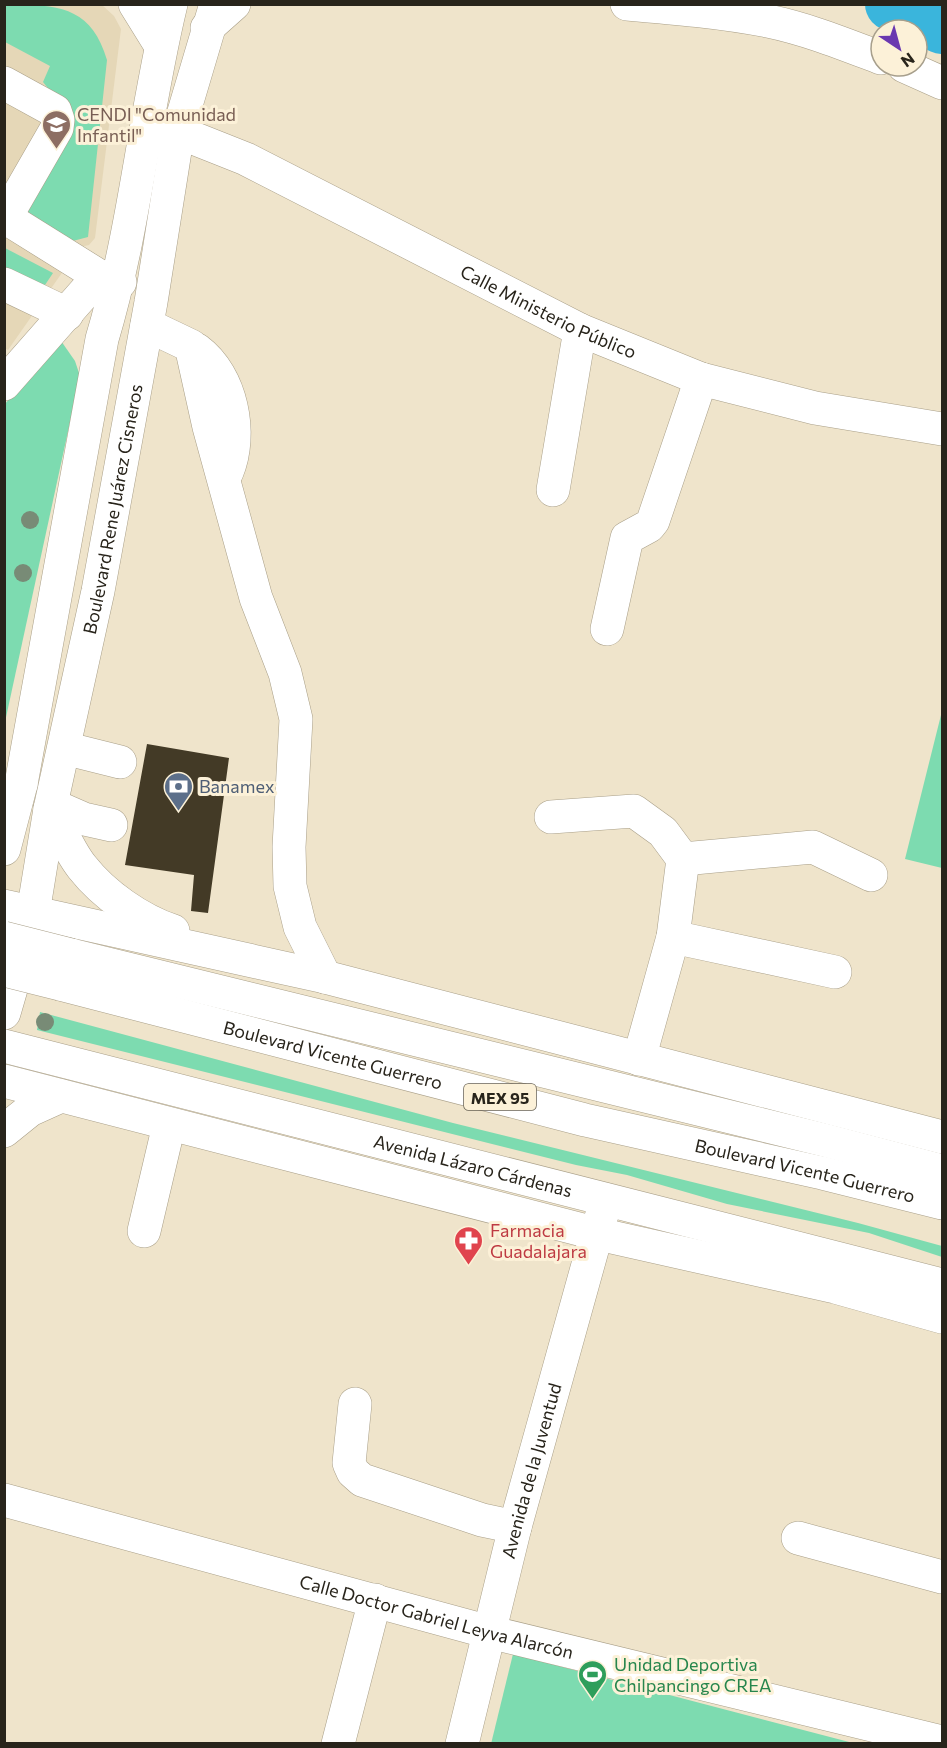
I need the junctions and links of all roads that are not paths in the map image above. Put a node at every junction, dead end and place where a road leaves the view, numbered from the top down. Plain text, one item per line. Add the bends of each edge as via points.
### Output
1 (135, 4) edge
2 (171, 4) edge
3 (234, 4) edge
4 (627, 4) edge
5 (211, 16) edge
6 (161, 46) junction
7 (869, 53) edge
8 (4, 83) edge
9 (178, 132) junction
10 (9, 221) edge
11 (109, 279) junction
12 (4, 284) edge
13 (67, 314) junction
14 (147, 325) junction
15 (580, 330) junction
16 (701, 379) junction
17 (4, 384) edge
18 (942, 429) edge
19 (553, 490) dead end
20 (608, 629) dead end
21 (64, 748) junction
22 (120, 762) dead end
23 (13, 795) edge
24 (51, 807) junction
25 (551, 818) dead end
26 (111, 825) dead end
27 (4, 849) edge
28 (683, 859) junction
29 (871, 875) dead end
30 (156, 906) dead end
31 (19, 910) edge
32 (176, 932) junction
33 (672, 937) junction
34 (4, 938) edge
35 (212, 952) junction
36 (66, 969) junction
37 (4, 970) edge
38 (835, 972) dead end
39 (326, 977) junction
40 (4, 1013) edge
41 (4, 1046) edge
42 (639, 1059) junction
43 (4, 1081) edge
44 (61, 1096) junction
45 (169, 1125) junction
46 (4, 1131) edge
47 (942, 1137) edge
48 (942, 1171) edge
49 (606, 1200) junction
50 (942, 1203) edge
51 (144, 1231) dead end
52 (598, 1234) junction
53 (942, 1285) edge
54 (942, 1317) edge
55 (355, 1404) dead end
56 (4, 1500) edge
57 (515, 1527) junction
58 (798, 1538) dead end
59 (942, 1577) edge
60 (375, 1600) junction
61 (489, 1632) junction
62 (942, 1742) edge
63 (338, 1743) edge
64 (462, 1743) edge

1 - 6 main road
2 - 6 main road
3 - 5 main road
4 - 7 main road via 695,9 769,22
5 - 9 main road, Boulevard Rene Juárez Cisneros
6 - 11 main road
8 - 10 main road via 55,111 58,120
9 - 14 main road, Boulevard Rene Juárez Cisneros
9 - 15 main road, Calle Ministerio Público via 246,159
10 - 11 main road
11 - 13 main road
11 - 23 main road via 102,339
12 - 13 main road
13 - 17 main road
14 - 21 main road, Boulevard Rene Juárez Cisneros via 98,591
14 - 39 main road via 191,346 256,597 285,672 296,719 288,847 290,886 300,927
15 - 16 main road, Calle Ministerio Público
15 - 19 main road
16 - 18 main road, Calle Ministerio Público via 815,408
16 - 20 main road via 653,521 627,538
21 - 22 main road
21 - 24 main road, Boulevard Rene Juárez Cisneros
23 - 27 main road
24 - 26 main road
24 - 31 main road, Boulevard Rene Juárez Cisneros
24 - 32 main road via 81,867 151,924
25 - 28 main road via 634,811 663,832
28 - 29 main road via 813,847
28 - 33 main road
30 - 32 main road
31 - 35 main road
31 - 40 main road, Boulevard Rene Juárez Cisneros
32 - 35 main road
33 - 38 main road
33 - 42 main road
34 - 36 main road, Boulevard Vicente Guerrero / MEX 95, bridge
35 - 39 main road
36 - 37 main road, Boulevard Vicente Guerrero / MEX 95, bridge
36 - 48 main road, Boulevard Vicente Guerrero / MEX 95 via 824,1140
36 - 50 main road, Boulevard Vicente Guerrero / MEX 95 via 585,1120
39 - 42 main road
41 - 49 main road, Avenida Lázaro Cárdenas
42 - 47 main road
43 - 44 main road, Avenida Lázaro Cárdenas
44 - 45 main road, Avenida Lázaro Cárdenas
44 - 46 main road via 30,1110
45 - 51 main road
45 - 52 main road, Avenida Lázaro Cárdenas
49 - 52 main road, Avenida de la Juventud
49 - 53 main road, Avenida Lázaro Cárdenas
52 - 54 main road, Avenida Lázaro Cárdenas via 835,1287
52 - 57 main road, Avenida de la Juventud
55 - 57 main road via 349,1463 362,1480
56 - 60 main road, Calle Doctor Gabriel Leyva Alarcón
57 - 61 main road, Avenida de la Juventud
58 - 59 main road
60 - 61 main road, Calle Doctor Gabriel Leyva Alarcón
60 - 63 main road
61 - 62 main road, Calle Doctor Gabriel Leyva Alarcón
61 - 64 main road, Avenida de la Juventud

